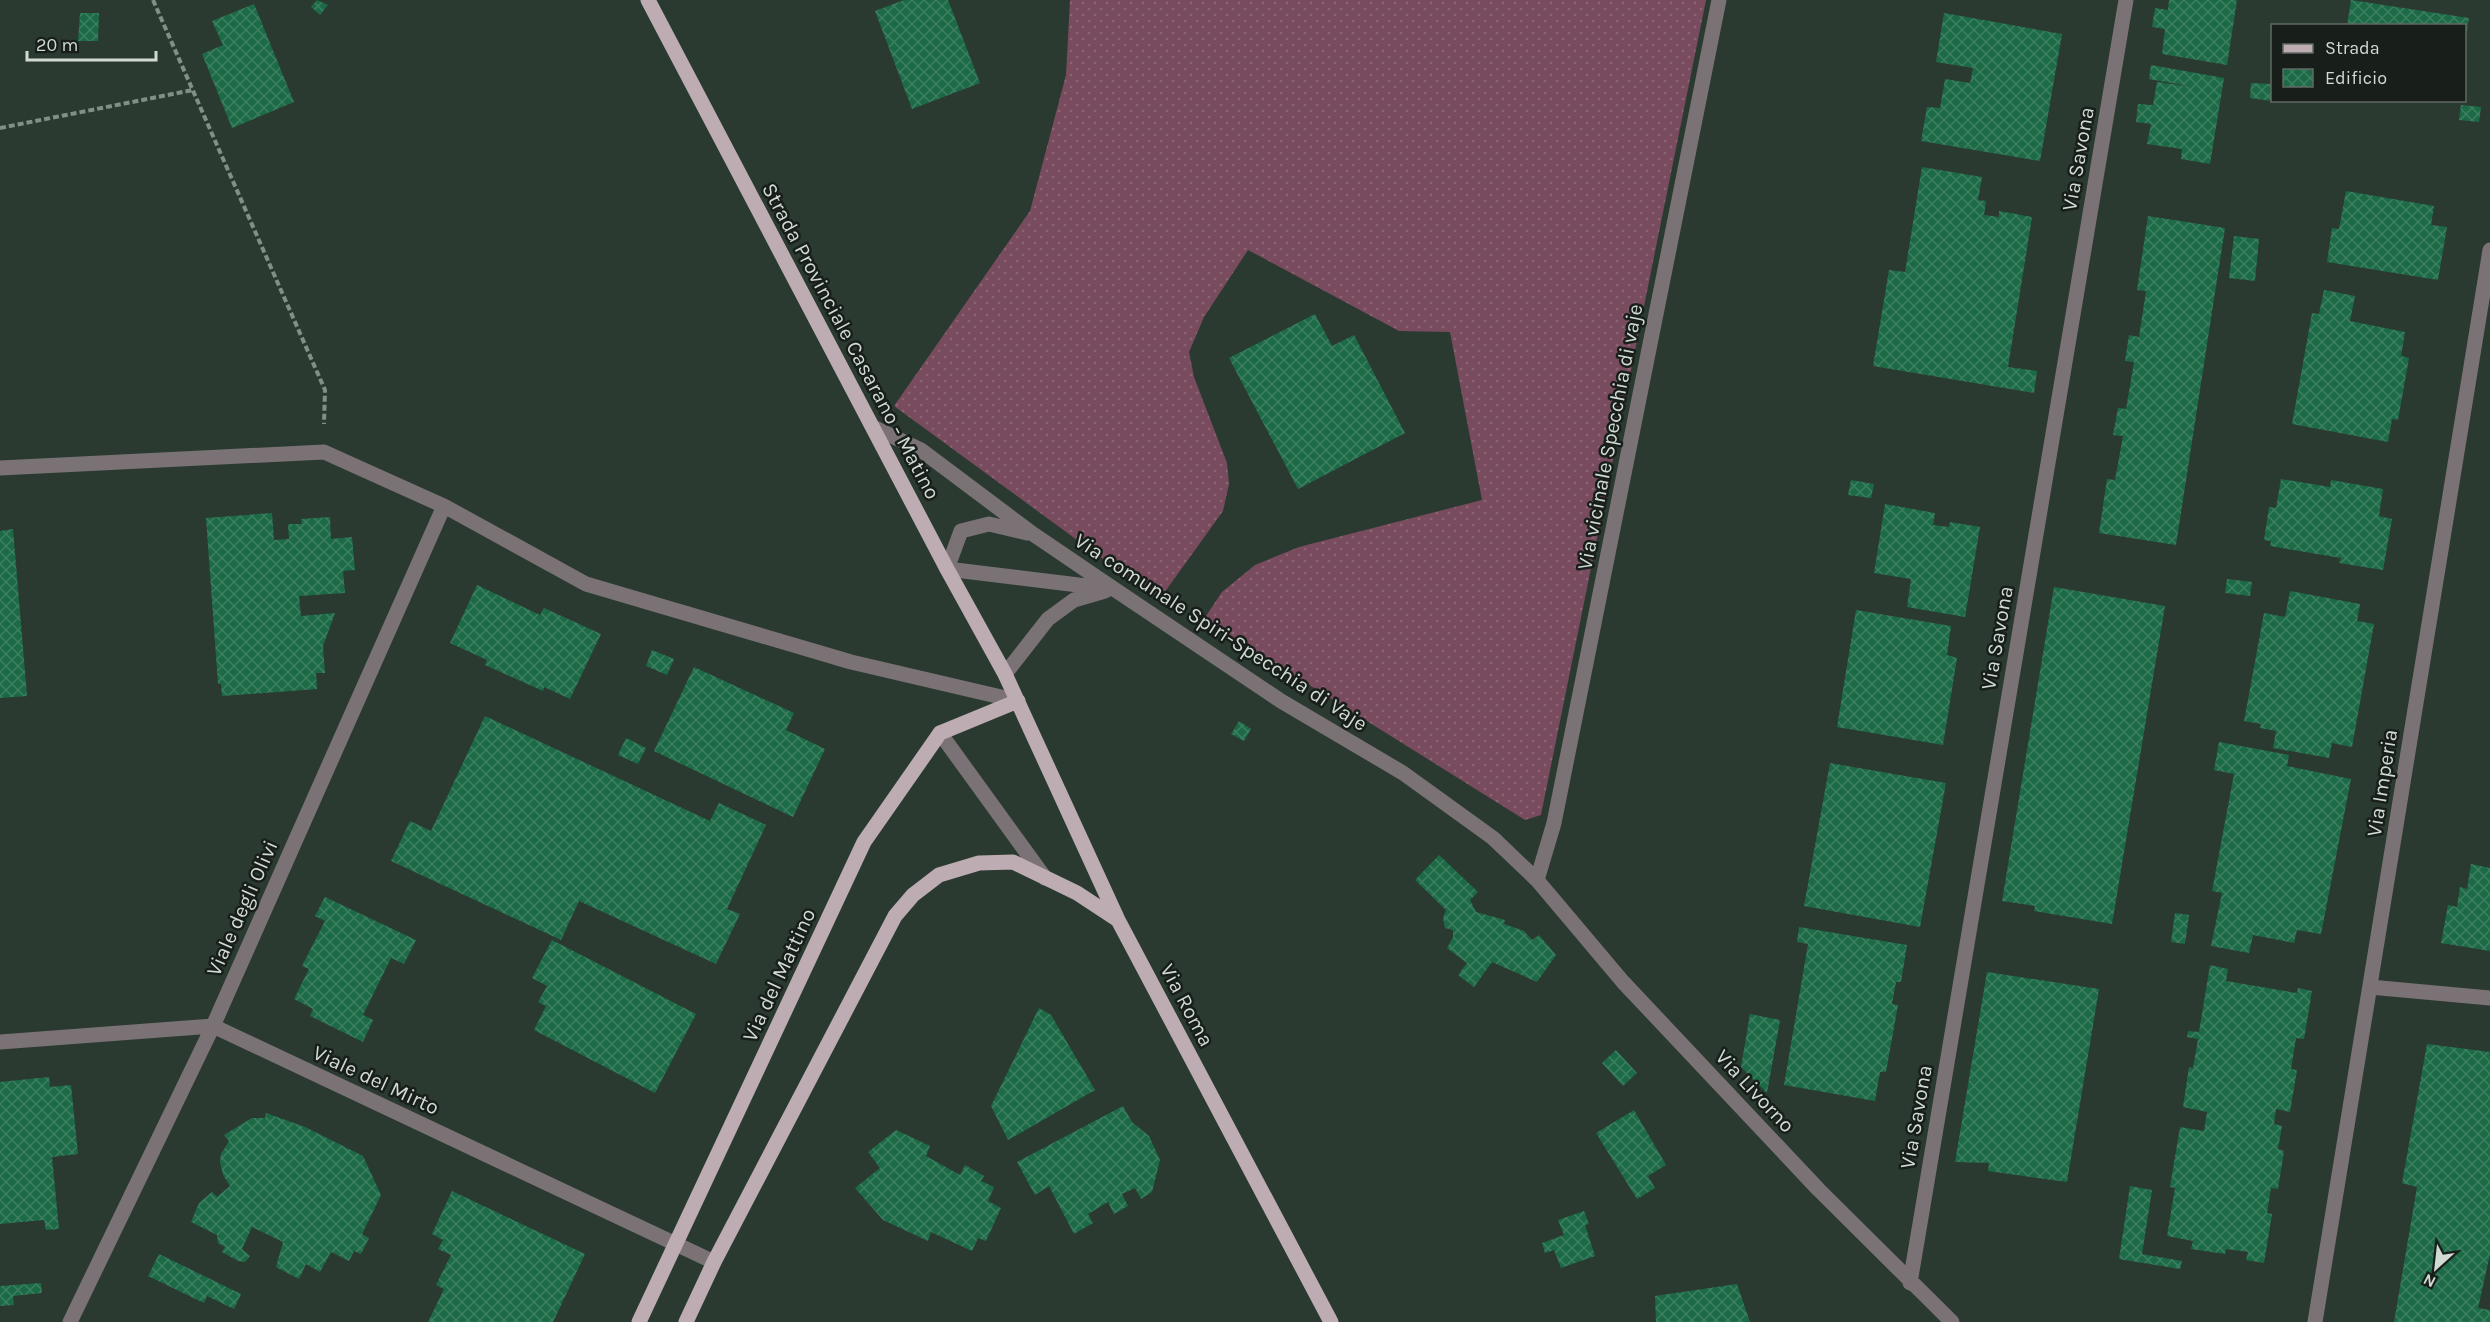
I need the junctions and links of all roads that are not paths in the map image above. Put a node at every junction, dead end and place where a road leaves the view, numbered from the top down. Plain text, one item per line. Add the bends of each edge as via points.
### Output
1 (648, 0) edge
2 (1719, 0) edge
3 (2126, 0) edge
4 (2490, 250) edge
5 (875, 428) junction
6 (0, 468) edge
7 (444, 506) junction
8 (1033, 534) junction
9 (947, 569) junction
10 (1114, 589) junction
11 (1005, 674) junction
12 (1018, 701) junction
13 (940, 733) junction
14 (1045, 878) junction
15 (1537, 880) junction
16 (1118, 920) junction
17 (2370, 987) junction
18 (2490, 998) edge
19 (213, 1026) junction
20 (0, 1042) edge
21 (676, 1244) junction
22 (714, 1262) junction
23 (1910, 1283) junction
24 (70, 1322) edge
25 (639, 1322) edge
26 (686, 1322) edge
27 (1331, 1322) edge
28 (1952, 1322) edge
29 (2315, 1322) edge

1 - 5 main road, Strada Provinciale Casarano - Matino
2 - 15 street, Via vicinale Specchia di vaje via 1554,823
3 - 23 street, Via Savona
4 - 17 street, Via Imperia
5 - 8 street, Via comunale Spiri-Specchia di Vaje via 921,450
5 - 9 main road, Strada Provinciale Casarano - Matino
6 - 7 street via 324,452
7 - 12 street via 586,584 851,662
7 - 19 street, Viale degli Olivi
8 - 9 street via 989,524 961,531
8 - 10 street, Via comunale Spiri-Specchia di Vaje
9 - 10 street
9 - 11 main road, Strada Provinciale Casarano - Matino
10 - 11 street via 1074,600 1048,619
10 - 15 street, Via comunale Spiri-Specchia di Vaje via 1281,701 1403,773 1493,838
11 - 12 main road, Strada Provinciale Casarano - Matino
12 - 13 main road
12 - 16 main road, Via Roma
13 - 14 street
13 - 21 main road, Via del Mattino via 864,842
14 - 16 main road
14 - 22 main road via 1013,862 979,863 939,876 913,895 895,916
15 - 23 street, Via Livorno via 1623,982
16 - 27 main road, Via Roma
17 - 18 street
17 - 29 street, Via Imperia
19 - 20 street, Viale del Mirto
19 - 21 street, Viale del Mirto
19 - 24 street, Viale degli Olivi
21 - 22 street, Viale del Mirto
21 - 25 main road, Via del Mattino
22 - 26 main road
23 - 28 street, Via Livorno

